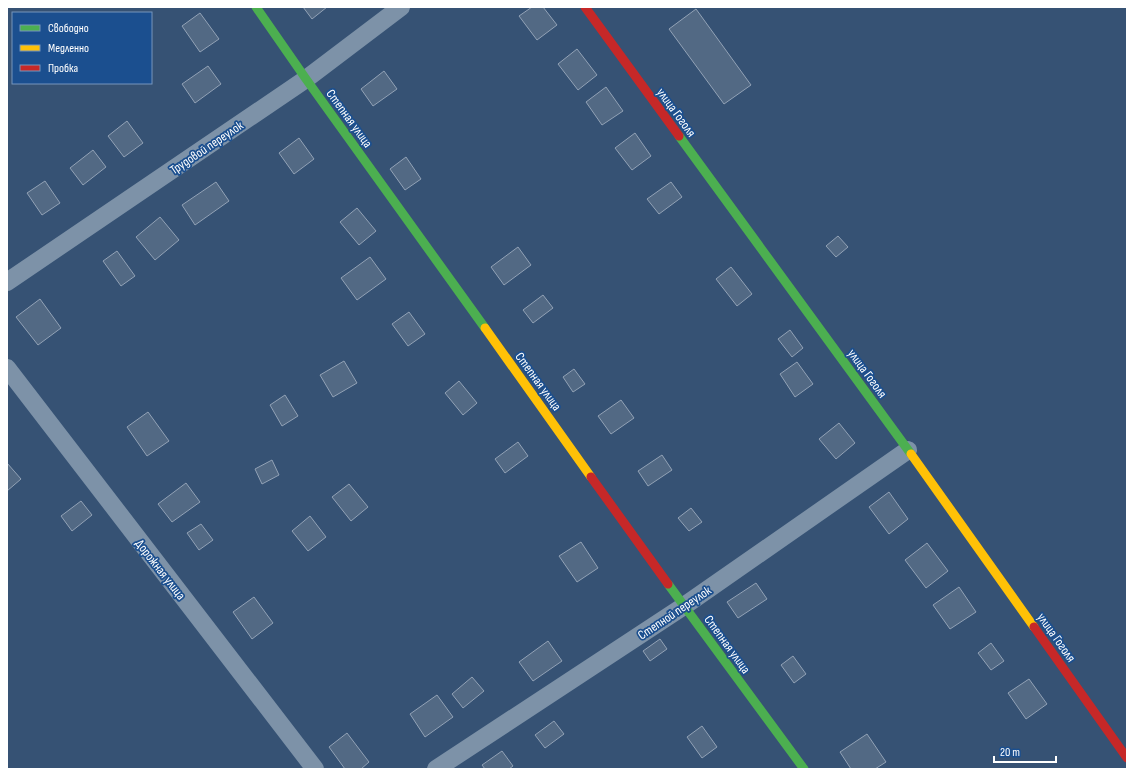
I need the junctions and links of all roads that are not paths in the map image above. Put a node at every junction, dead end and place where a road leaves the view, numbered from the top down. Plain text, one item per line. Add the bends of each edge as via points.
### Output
1 (256, 7) edge
2 (401, 7) edge
3 (585, 7) edge
4 (306, 79) junction
5 (7, 282) edge
6 (7, 368) edge
7 (908, 450) junction
8 (684, 606) junction
9 (1127, 758) edge
10 (315, 769) edge
11 (436, 769) edge
12 (804, 769) edge

1 - 4 street, Степная улица
2 - 4 street, Трудовой переулок
3 - 7 street, улица Гоголя
4 - 5 street, Трудовой переулок
4 - 8 street, Степная улица
6 - 10 street, Дорожная улица
7 - 8 street, Степной переулок
7 - 9 street, улица Гоголя
8 - 11 street, Степной переулок
8 - 12 street, Степная улица

